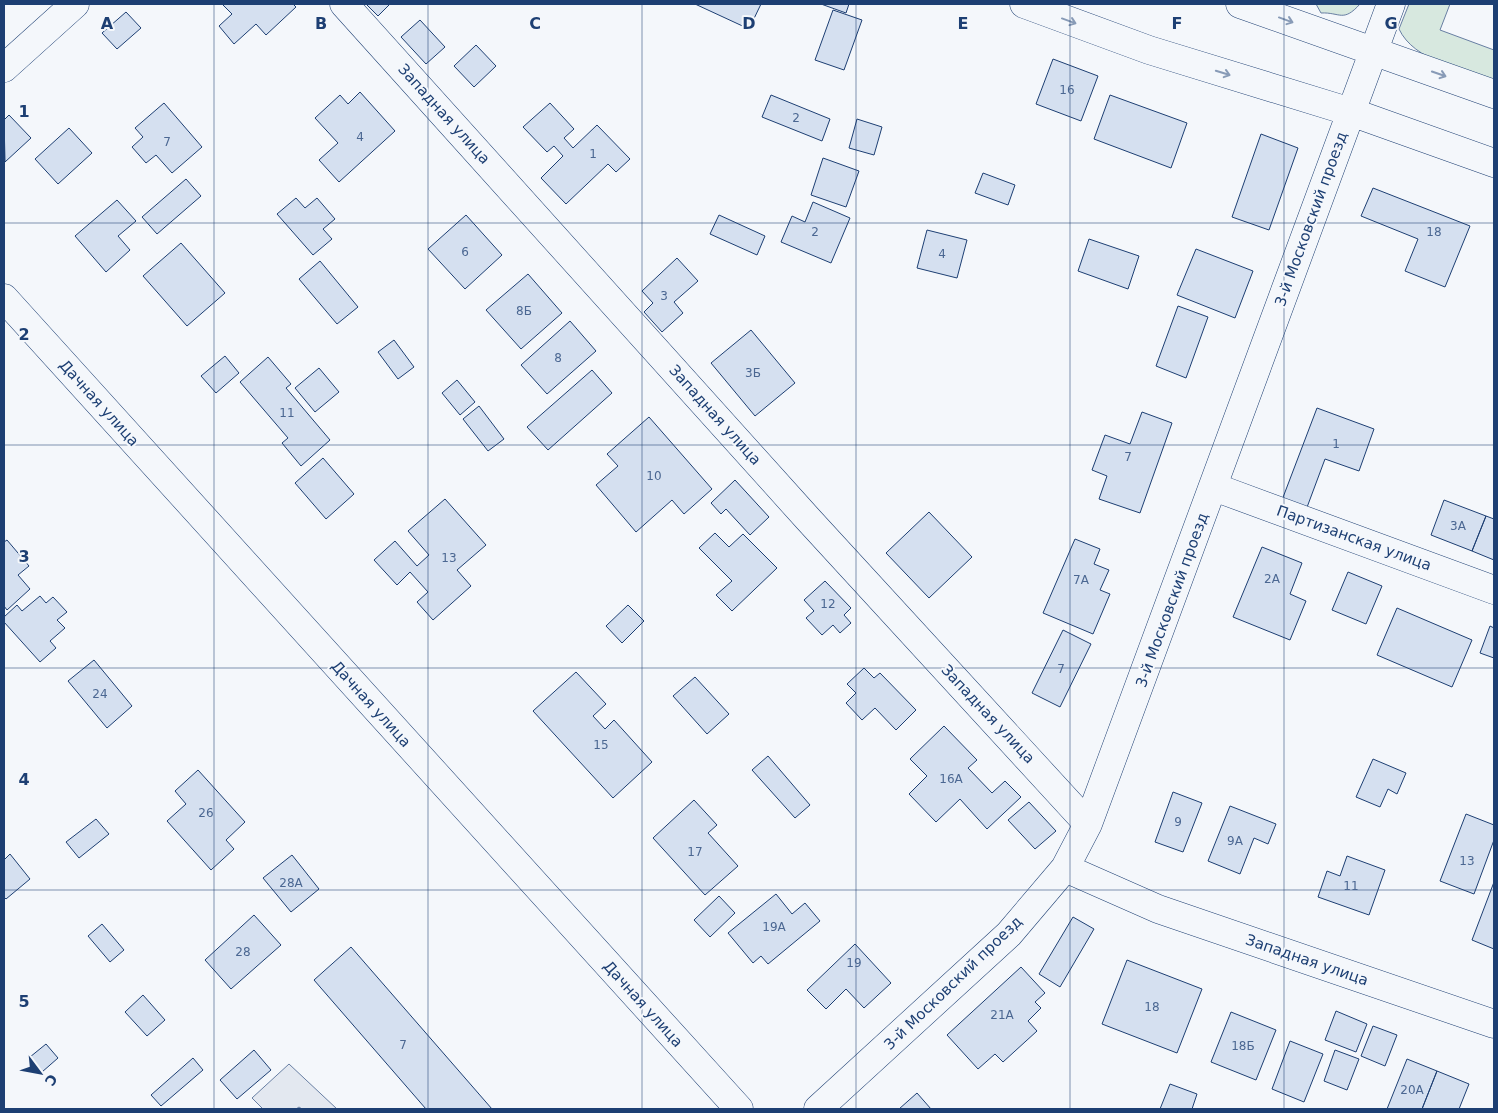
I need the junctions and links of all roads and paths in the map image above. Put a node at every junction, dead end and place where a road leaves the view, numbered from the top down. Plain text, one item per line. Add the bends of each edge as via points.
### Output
1 (75, 4) edge
2 (344, 4) edge
3 (1024, 4) edge
4 (1240, 4) edge
5 (1390, 4) edge
6 (1373, 51) junction
7 (4, 68) edge
8 (1494, 94) edge
9 (1351, 112) junction
10 (1494, 163) edge
11 (4, 298) edge
12 (1214, 487) junction
13 (1494, 590) edge
14 (1088, 824) junction
15 (1065, 868) junction
16 (1494, 1024) edge
17 (739, 1109) edge
18 (818, 1109) edge

1 - 7 street
2 - 14 street, Западная улица
3 -> 9 street via 1166,55
4 -> 6 street
5 - 6 street, 3-й Московский проезд
6 -> 8 street
6 - 9 street, 3-й Московский проезд
9 - 10 street
9 - 12 street, 3-й Московский проезд
11 - 17 street, Дачная улица
12 - 13 street, Партизанская улица
12 - 14 street, 3-й Московский проезд
14 - 15 street, 3-й Московский проезд
15 - 16 street, Западная улица via 1158,909
15 - 18 street, 3-й Московский проезд via 1009,934

